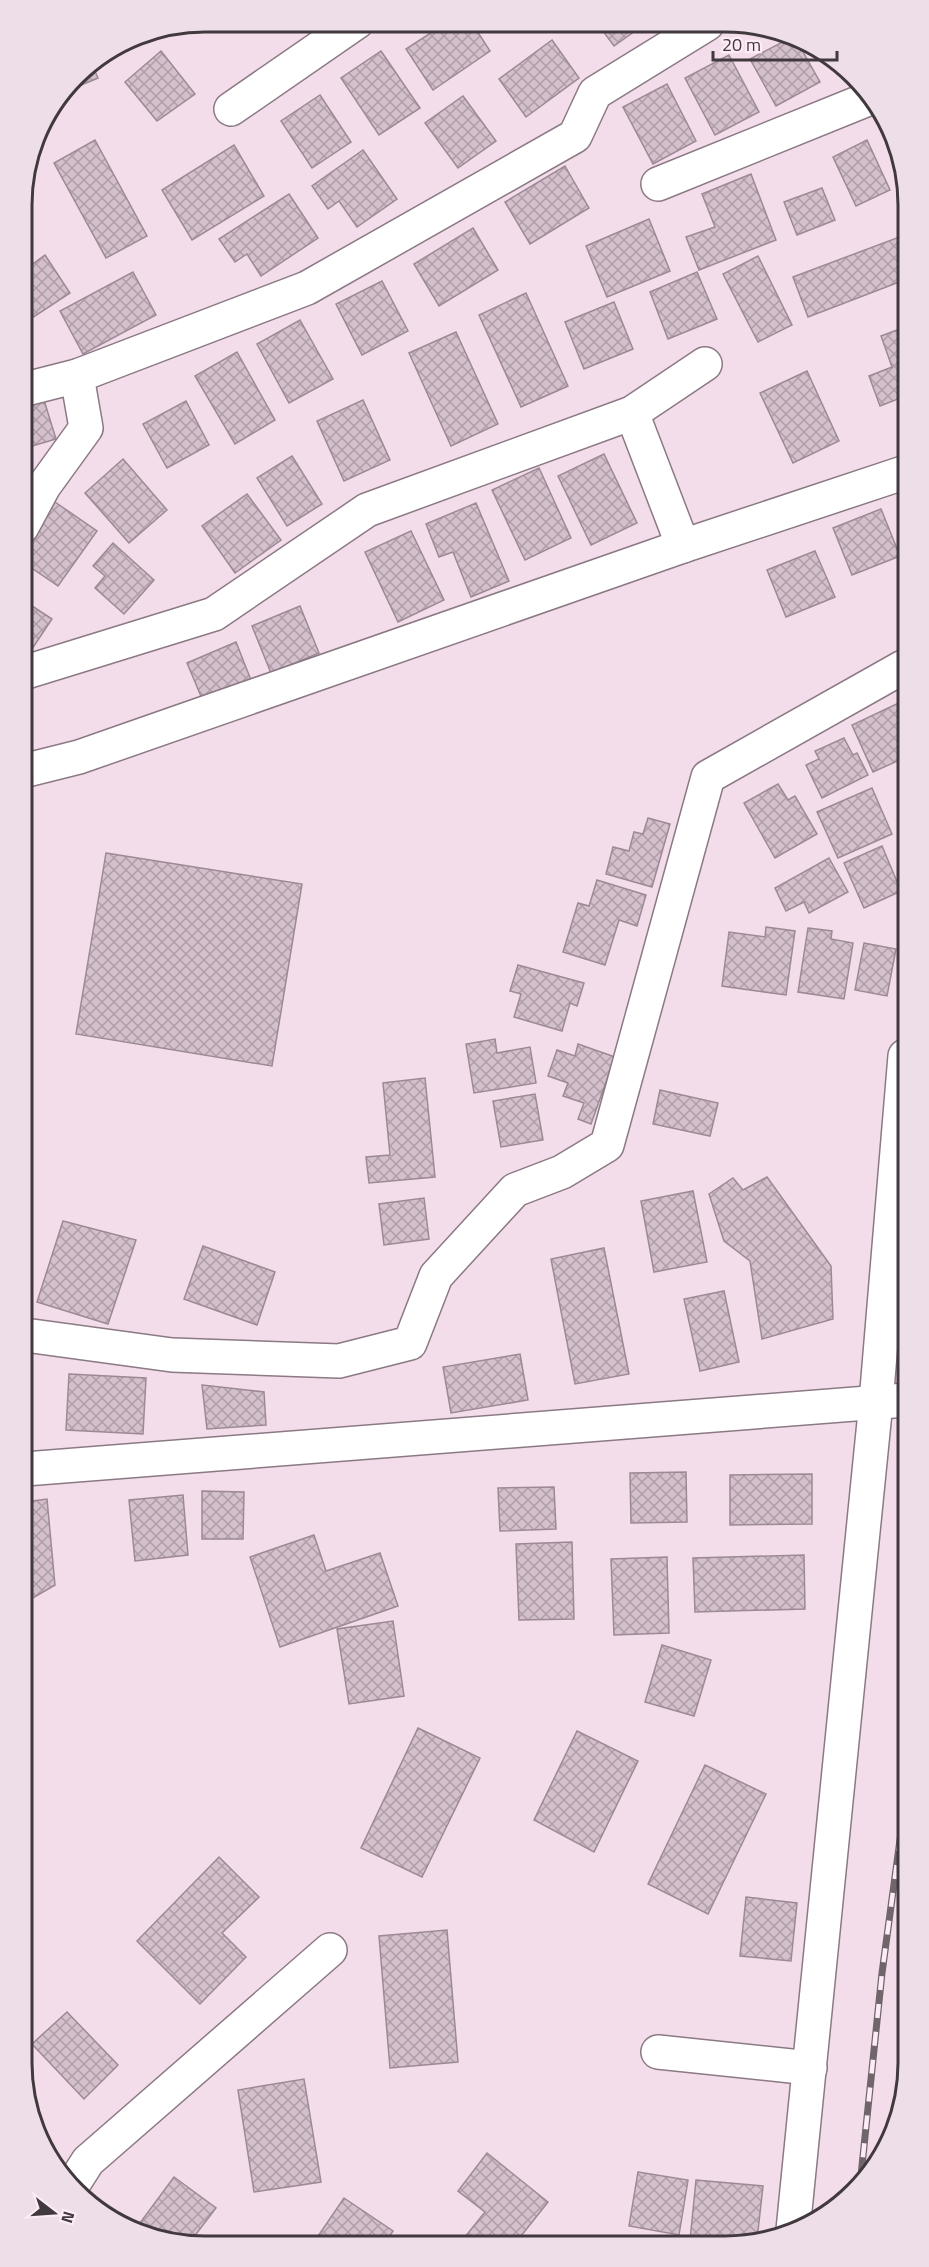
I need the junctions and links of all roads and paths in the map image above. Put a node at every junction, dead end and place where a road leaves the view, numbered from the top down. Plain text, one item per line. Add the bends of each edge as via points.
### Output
1 (343, 32) edge
2 (694, 32) edge
3 (863, 101) edge
4 (231, 110) dead end
5 (658, 184) dead end
6 (705, 364) dead end
7 (77, 376) junction
8 (32, 387) edge
9 (632, 413) junction
10 (898, 475) edge
11 (32, 508) edge
12 (683, 546) junction
13 (32, 670) edge
14 (898, 670) edge
15 (32, 769) edge
16 (897, 1230) edge
17 (32, 1336) edge
18 (891, 1401) edge
19 (32, 1469) edge
20 (330, 1950) dead end
21 (658, 2052) dead end
22 (810, 2068) junction
23 (77, 2179) edge
24 (794, 2221) edge

1 - 4 street
2 - 7 street via 595,93 575,136 307,288
3 - 5 street
6 - 9 street
7 - 8 street
7 - 11 street via 86,428
9 - 12 street
9 - 13 street via 367,510 214,614
10 - 12 street
12 - 15 street via 79,757
14 - 17 street via 708,777 607,1144 562,1172 515,1190 436,1276 410,1343 339,1361 172,1355
16 - 18 street
18 - 19 street
18 - 22 street
20 - 23 street via 88,2161
21 - 22 street
22 - 24 street

